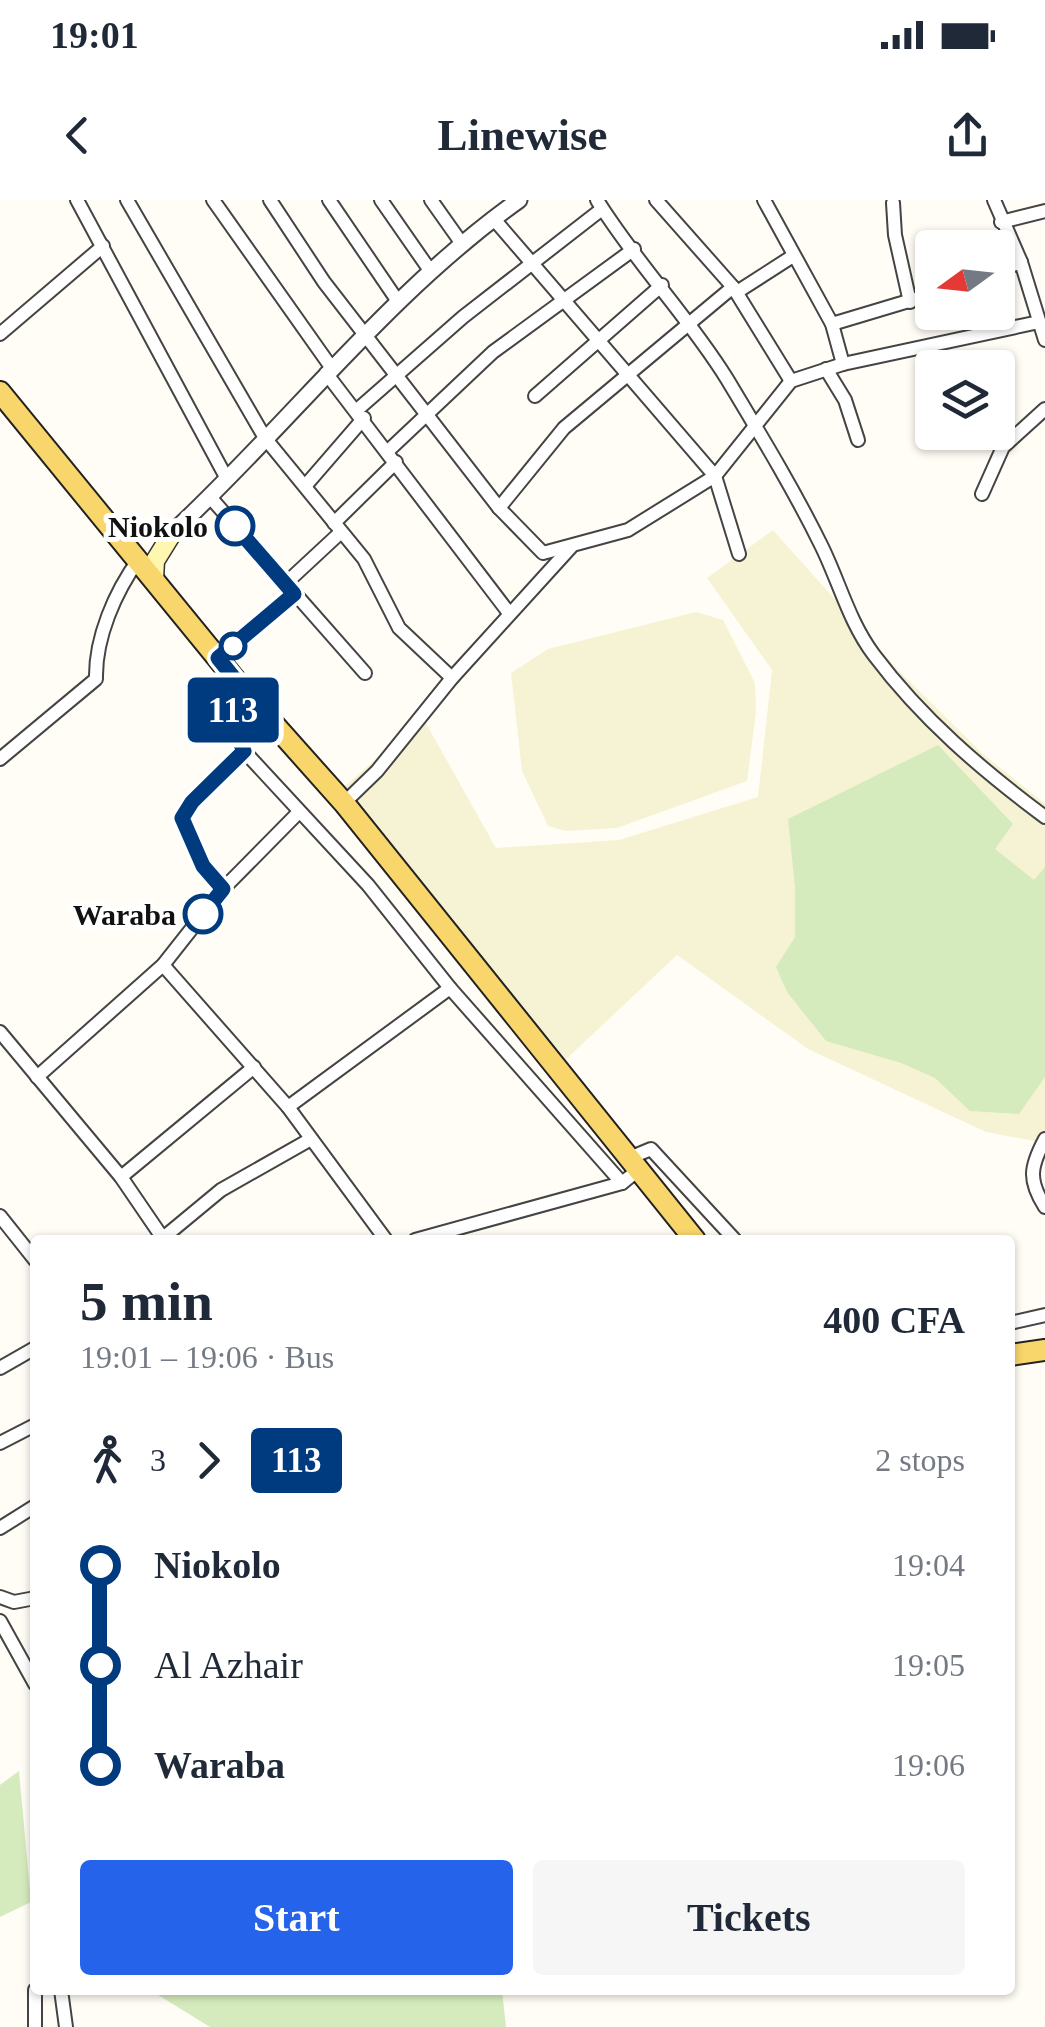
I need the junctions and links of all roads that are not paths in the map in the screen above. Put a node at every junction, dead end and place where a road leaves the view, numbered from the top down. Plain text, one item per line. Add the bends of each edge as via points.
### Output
1 (78, 200) edge
2 (127, 200) edge
3 (213, 200) edge
4 (270, 200) edge
5 (328, 200) edge
6 (381, 200) edge
7 (432, 200) edge
8 (519, 200) edge
9 (656, 200) edge
10 (764, 200) edge
11 (994, 200) edge
12 (893, 203) dead end
13 (600, 204) edge
14 (1045, 211) edge
15 (493, 218) junction
16 (1001, 222) junction
17 (460, 242) junction
18 (103, 246) junction
19 (634, 249) junction
20 (793, 256) junction
21 (1022, 262) junction
22 (530, 265) junction
23 (1015, 265) edge
24 (429, 269) junction
25 (662, 285) junction
26 (735, 290) junction
27 (397, 300) junction
28 (915, 300) edge
29 (565, 301) junction
30 (910, 302) junction
31 (690, 320) junction
32 (1038, 322) junction
33 (832, 324) junction
34 (366, 332) junction
35 (0, 334) edge
36 (598, 340) junction
37 (1045, 340) edge
38 (844, 364) junction
39 (328, 370) junction
40 (826, 370) junction
41 (629, 374) junction
42 (399, 376) junction
43 (792, 381) junction
44 (536, 396) dead end
45 (4, 403) edge
46 (1045, 408) edge
47 (428, 413) junction
48 (360, 414) junction
49 (754, 425) junction
50 (265, 438) junction
51 (858, 440) dead end
52 (392, 456) junction
53 (715, 476) junction
54 (227, 479) junction
55 (306, 484) junction
56 (982, 494) dead end
57 (210, 497) junction
58 (499, 508) junction
59 (338, 527) junction
60 (173, 532) junction
61 (572, 545) junction
62 (134, 553) junction
63 (739, 554) dead end
64 (154, 578) junction
65 (290, 589) junction
66 (509, 614) junction
67 (218, 658) junction
68 (366, 673) dead end
69 (452, 678) junction
70 (246, 693) junction
71 (244, 751) junction
72 (0, 759) edge
73 (344, 803) junction
74 (299, 812) junction
75 (1045, 817) edge
76 (223, 889) junction
77 (163, 965) junction
78 (450, 988) junction
79 (0, 1032) edge
80 (254, 1067) junction
81 (37, 1078) junction
82 (288, 1107) junction
83 (310, 1139) junction
84 (1045, 1139) edge
85 (628, 1171) junction
86 (121, 1177) junction
87 (1045, 1207) edge
88 (0, 1216) edge
89 (161, 1235) edge
90 (169, 1235) edge
91 (382, 1235) edge
92 (430, 1235) edge
93 (690, 1235) edge
94 (730, 1235) edge
95 (30, 1254) edge
96 (1045, 1315) edge
97 (1015, 1322) edge
98 (1045, 1350) edge
99 (30, 1351) edge
100 (1015, 1354) edge
101 (0, 1368) edge
102 (30, 1427) edge
103 (0, 1443) edge
104 (30, 1509) edge
105 (0, 1528) edge
106 (0, 1597) edge
107 (30, 1599) edge
108 (0, 1621) edge
109 (30, 1675) edge
110 (35, 1995) edge
111 (62, 1995) edge
112 (35, 2027) edge
113 (66, 2027) edge

1 - 18 street
2 - 50 street
3 - 39 street
4 - 34 street
5 - 27 street
6 - 24 street
7 - 17 street
8 - 15 street
9 - 26 street
10 - 20 street
11 - 16 street
12 - 30 street
13 - 19 street
13 - 22 street
14 - 16 street
15 - 17 street
15 - 22 street
16 - 21 street
17 - 24 street
18 - 35 street
18 - 54 street
19 - 25 street
19 - 29 street
20 - 26 street
20 - 33 street
21 - 23 street
21 - 32 street
22 - 29 street
22 - 42 street via 462,316
24 - 27 street
25 - 31 street
25 - 36 street
26 - 31 street
26 - 43 street
27 - 34 street
28 - 30 street
29 - 36 street
29 - 47 street via 494,352
30 - 33 street
31 - 41 street
31 - 49 street
32 - 37 street
32 - 38 street
33 - 38 street
34 - 39 street
34 - 42 street
36 - 41 street
36 - 44 street
38 - 40 street
39 - 48 street
39 - 50 street
40 - 43 street
40 - 51 street
41 - 53 street
41 - 58 street via 564,428
42 - 47 street
42 - 48 street
43 - 49 street
45 - 62 main road
46 - 56 street via 1003,447
47 - 52 street
47 - 58 street
48 - 52 street
48 - 55 street
49 - 53 street
49 - 75 street via 803,508 872,653 942,733
50 - 54 street
50 - 55 street
52 - 59 street
52 - 66 street
53 - 61 street via 628,530
53 - 63 street
54 - 57 street
55 - 59 street
57 - 60 street
57 - 65 street
58 - 61 street via 543,554
59 - 65 street
59 - 69 street via 364,558 400,628
60 - 62 main road
60 - 64 main road via 155,561
61 - 66 street
62 - 64 main road
62 - 72 street via 102,634 96,679
64 - 67 main road
65 - 67 street
65 - 68 street
66 - 69 street
67 - 70 main road
69 - 73 street
70 - 71 street via 228,716
70 - 73 main road
71 - 74 street
71 - 76 street via 182,818 203,866
73 - 85 main road
74 - 76 street
74 - 78 street
76 - 77 street
77 - 80 street
77 - 81 street
78 - 82 street
78 - 85 street
79 - 81 street
80 - 82 street
80 - 86 street
81 - 86 street
82 - 83 street
83 - 90 street via 222,1190
83 - 91 street
84 - 87 street via 1032,1163 1032,1184
85 - 92 street
85 - 93 main road
85 - 94 street via 651,1149
86 - 89 street
88 - 95 street
96 - 97 street
98 - 100 main road
99 - 101 street
102 - 103 street
104 - 105 street
106 - 107 street
108 - 109 street
110 - 112 street
111 - 113 street

